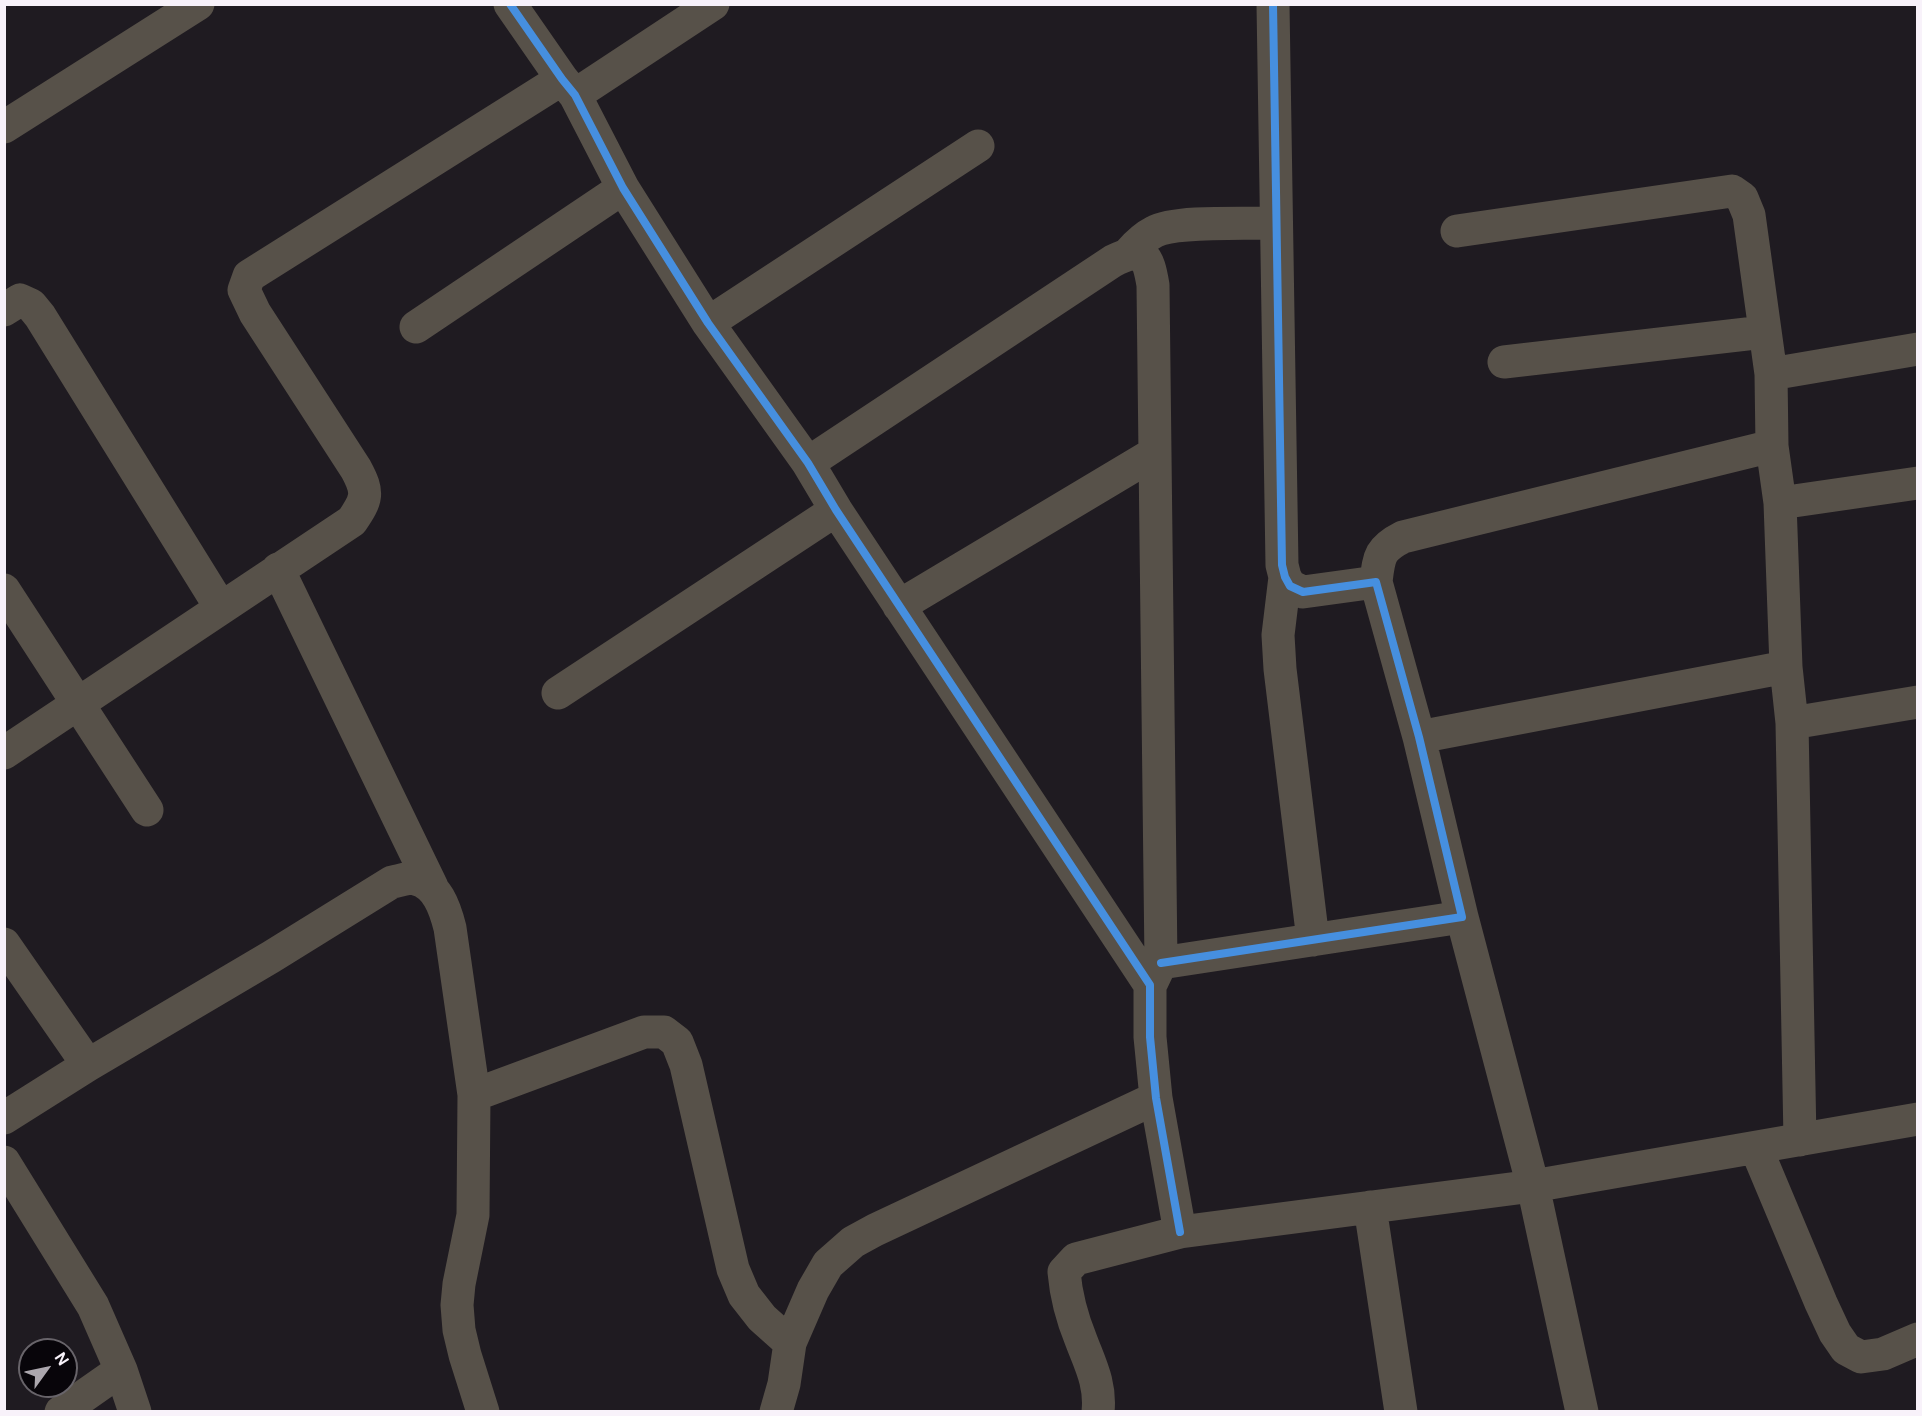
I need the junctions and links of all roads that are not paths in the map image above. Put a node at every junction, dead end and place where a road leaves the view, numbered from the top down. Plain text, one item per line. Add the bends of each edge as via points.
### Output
1 (198, 4) edge
2 (510, 4) edge
3 (713, 4) edge
4 (1273, 4) edge
5 (568, 87) junction
6 (4, 127) edge
7 (978, 146) dead end
8 (623, 188) junction
9 (1276, 223) junction
10 (1457, 231) dead end
11 (1129, 253) junction
12 (4, 310) edge
13 (708, 323) junction
14 (416, 327) dead end
15 (1764, 332) junction
16 (1917, 349) edge
17 (1504, 362) dead end
18 (1771, 374) junction
19 (1772, 446) junction
20 (1155, 453) junction
21 (808, 463) junction
22 (1917, 483) edge
23 (1780, 503) junction
24 (836, 510) junction
25 (278, 569) junction
26 (1284, 577) junction
27 (1376, 582) junction
28 (4, 590) edge
29 (899, 606) junction
30 (221, 608) junction
31 (1786, 667) junction
32 (558, 693) dead end
33 (1917, 702) edge
34 (77, 704) junction
35 (1792, 723) junction
36 (1419, 737) junction
37 (4, 753) edge
38 (147, 810) dead end
39 (432, 887) junction
40 (1462, 917) junction
41 (1313, 940) junction
42 (4, 944) edge
43 (1156, 974) junction
44 (88, 1065) junction
45 (474, 1095) junction
46 (1156, 1098) junction
47 (4, 1118) edge
48 (1917, 1119) edge
49 (1800, 1140) junction
50 (1756, 1148) junction
51 (4, 1162) edge
52 (1533, 1186) junction
53 (1370, 1207) junction
54 (1180, 1232) junction
55 (1917, 1339) edge
56 (790, 1343) junction
57 (121, 1370) junction
58 (61, 1412) edge
59 (135, 1412) edge
60 (483, 1412) edge
61 (776, 1412) edge
62 (1098, 1412) edge
63 (1401, 1412) edge
64 (1582, 1412) edge

1 - 6 street
2 - 5 street
3 - 5 street
4 - 9 street
5 - 8 street
5 - 25 street via 249,276 244,290 255,313 365,486 364,504 352,521
7 - 13 street
8 - 13 street
8 - 14 street
9 - 11 street via 1173,225 1155,230
9 - 26 street
10 - 15 street via 1732,191 1742,198 1749,215
11 - 20 street via 1140,254 1149,262 1153,285
11 - 21 street
12 - 30 street via 20,300 40,316
13 - 21 street
15 - 17 street
15 - 18 street
16 - 18 street
18 - 19 street
19 - 23 street
19 - 27 street via 1403,537 1388,545 1379,559
20 - 29 street
20 - 43 street
21 - 24 street
22 - 23 street
23 - 31 street
24 - 29 street
24 - 32 street
25 - 30 street
25 - 39 street
26 - 27 street via 1290,586 1303,592
26 - 41 street via 1278,635 1280,669
27 - 36 street
28 - 34 street
29 - 43 street
30 - 34 street
31 - 35 street
31 - 36 street
33 - 35 street
34 - 37 street
34 - 38 street
35 - 49 street
36 - 40 street
39 - 44 street via 414,878 392,882
39 - 45 street via 445,909 450,928
40 - 41 street
40 - 52 street
41 - 43 street
42 - 44 street
43 - 46 street via 1150,1037
44 - 47 street
45 - 56 street via 644,1032 664,1032 677,1042 686,1065 733,1269 744,1295
45 - 60 street via 473,1215 457,1305 465,1355
46 - 54 street
46 - 56 street via 852,1242 828,1263
48 - 49 street
49 - 50 street
50 - 52 street
50 - 55 street via 1821,1303 1846,1349 1861,1358 1883,1354
51 - 57 street via 93,1306
52 - 53 street
52 - 64 street
53 - 54 street
53 - 63 street
54 - 62 street via 1076,1259 1064,1272 1066,1293 1094,1369
56 - 61 street
57 - 58 street
57 - 59 street

